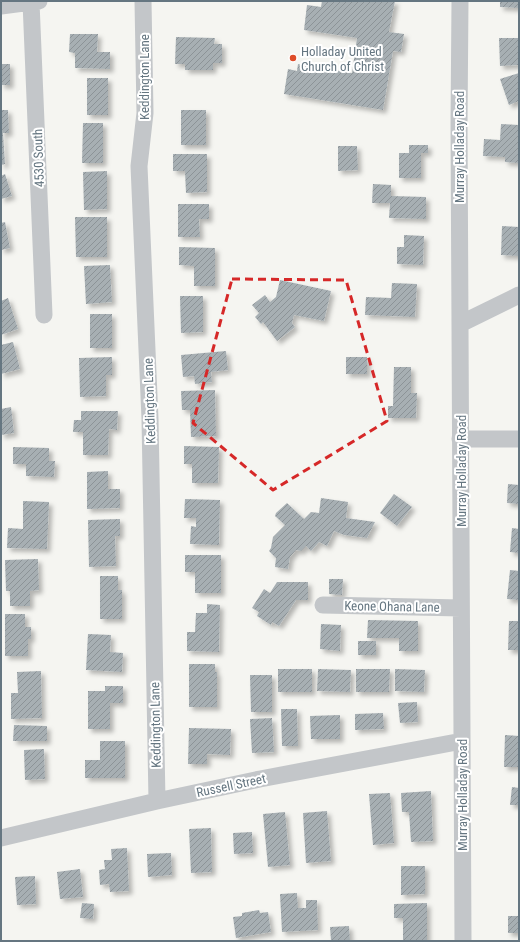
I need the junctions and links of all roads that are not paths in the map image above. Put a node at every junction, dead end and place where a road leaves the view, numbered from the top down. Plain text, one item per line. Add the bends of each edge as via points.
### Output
1 (143, 1) edge
2 (460, 1) edge
3 (35, 2) edge
4 (1, 6) edge
5 (519, 295) edge
6 (44, 315) dead end
7 (460, 324) junction
8 (460, 439) junction
9 (519, 439) edge
10 (323, 605) dead end
11 (461, 608) junction
12 (462, 741) junction
13 (157, 801) junction
14 (1, 838) edge
15 (463, 941) edge

1 - 13 street, Keddington Lane via 145,113 139,166 150,419
2 - 7 street, Murray Holladay Road
3 - 4 street
3 - 6 street, 4530 South
5 - 7 street
7 - 8 street, Murray Holladay Road
8 - 9 street
8 - 11 street, Murray Holladay Road
10 - 11 street, Keone Ohana Lane
11 - 12 street, Murray Holladay Road
12 - 13 street, Russell Street
12 - 15 street, Murray Holladay Road
13 - 14 street, Russell Street

